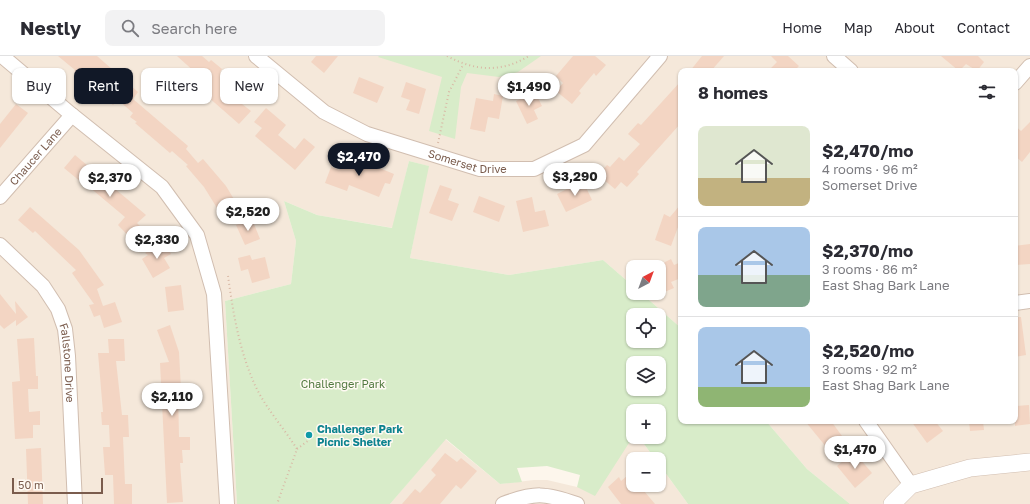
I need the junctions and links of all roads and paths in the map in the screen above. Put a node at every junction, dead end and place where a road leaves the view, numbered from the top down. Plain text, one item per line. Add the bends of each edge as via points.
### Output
1 (2, 56) edge
2 (258, 56) edge
3 (447, 56) edge
4 (529, 56) edge
5 (660, 56) edge
6 (834, 56) edge
7 (463, 64) junction
8 (1030, 66) edge
9 (848, 68) edge
10 (1018, 80) edge
11 (72, 115) junction
12 (435, 155) junction
13 (0, 197) edge
14 (0, 245) edge
15 (228, 276) dead end
16 (1030, 301) edge
17 (1018, 303) edge
18 (868, 424) edge
19 (309, 440) dead end
20 (297, 449) junction
21 (1030, 462) edge
22 (911, 486) junction
23 (75, 504) edge
24 (227, 504) edge
25 (277, 504) edge
26 (503, 504) edge
27 (577, 504) edge
28 (892, 504) edge

1 - 11 street
2 - 12 street, Somerset Drive via 324,112 367,134
3 - 7 path
4 - 7 path via 516,64 498,68
5 - 12 street, Somerset Drive via 584,145 534,169 480,169
6 - 9 street
7 - 12 path via 449,92
8 - 10 street
11 - 13 street, Chaucer Lane
11 - 24 street via 162,187 197,234 214,294
14 - 23 street, Fallstone Drive via 43,286 58,309 65,329
15 - 20 path via 233,312 254,384
16 - 17 street
18 - 22 street
19 - 20 path
20 - 25 path
21 - 22 street via 970,468
22 - 28 street
26 - 27 street via 527,496 544,494

